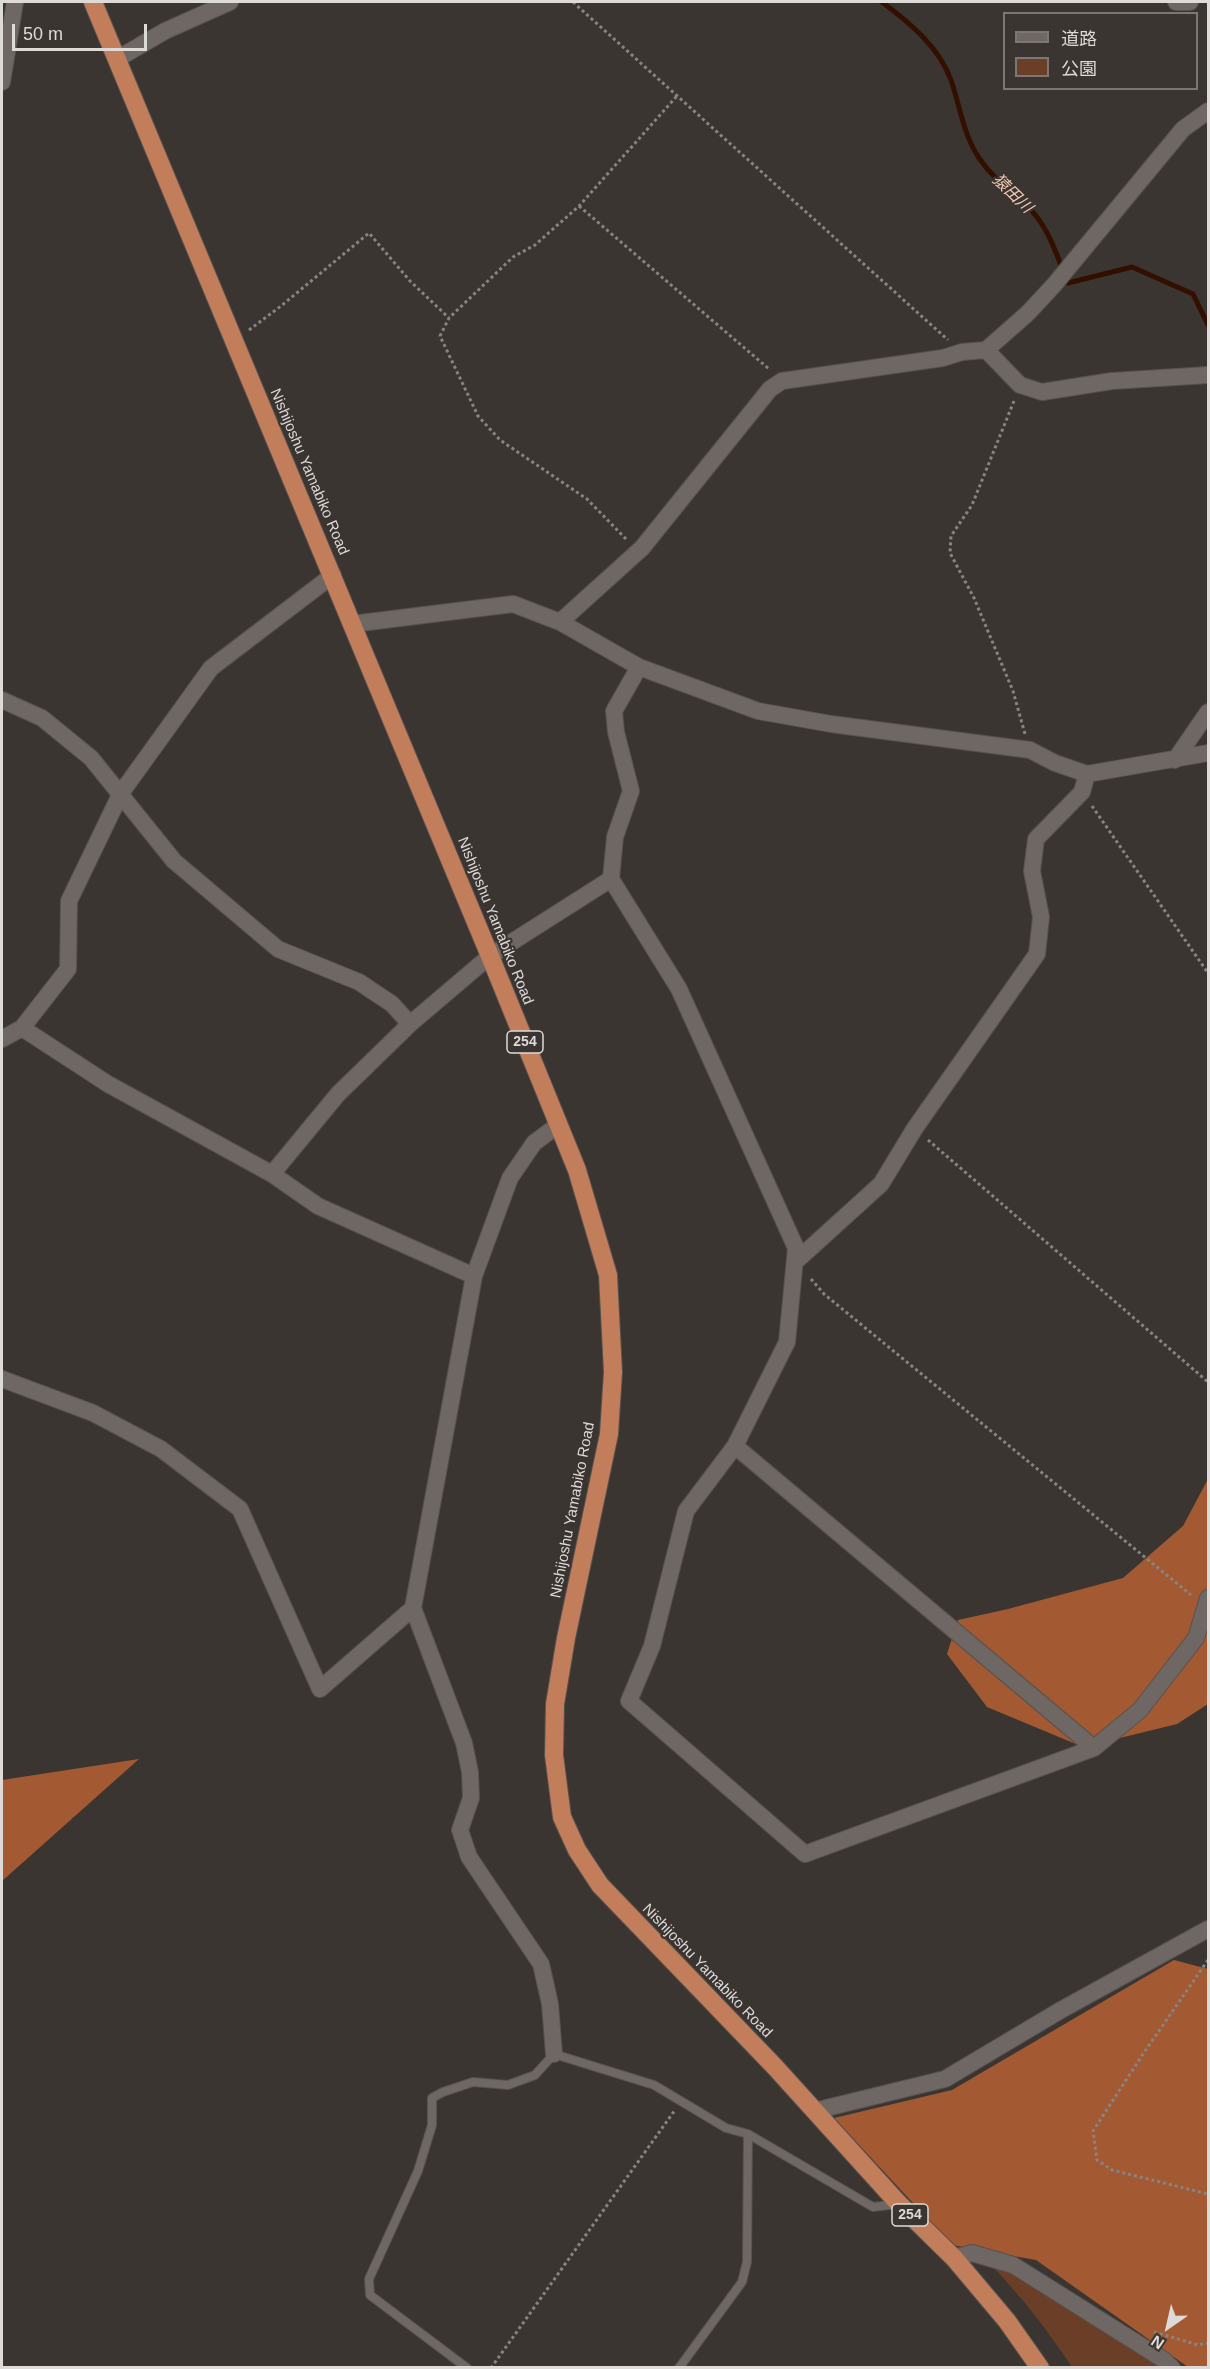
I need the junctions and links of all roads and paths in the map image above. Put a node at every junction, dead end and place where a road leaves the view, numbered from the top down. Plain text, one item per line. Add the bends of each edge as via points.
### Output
1 (15, 2) edge
2 (93, 2) edge
3 (230, 2) edge
4 (573, 2) edge
5 (1176, 2) edge
6 (1190, 2) edge
7 (117, 59) junction
8 (2, 82) edge
9 (677, 96) junction
10 (1209, 111) edge
11 (579, 206) junction
12 (449, 318) junction
13 (235, 340) junction
14 (986, 350) junction
15 (962, 352) junction
16 (1209, 375) edge
17 (782, 381) junction
18 (1020, 385) junction
19 (638, 552) junction
20 (333, 575) junction
21 (560, 622) junction
22 (352, 624) junction
23 (639, 667) junction
24 (2, 700) edge
25 (1209, 711) edge
26 (1030, 750) junction
27 (1209, 753) edge
28 (1175, 760) junction
29 (1087, 774) junction
30 (1082, 792) junction
31 (121, 793) junction
32 (611, 879) junction
33 (490, 956) junction
34 (1209, 972) edge
35 (410, 1024) junction
36 (22, 1028) junction
37 (2, 1039) edge
38 (558, 1125) junction
39 (915, 1128) junction
40 (272, 1174) junction
41 (795, 1262) junction
42 (474, 1276) junction
43 (2, 1379) edge
44 (1209, 1382) edge
45 (735, 1446) junction
46 (1206, 1602) edge
47 (413, 1608) junction
48 (1094, 1748) junction
49 (1209, 1929) edge
50 (1209, 1960) edge
51 (554, 2054) junction
52 (681, 2101) junction
53 (814, 2111) junction
54 (748, 2134) junction
55 (1209, 2194) edge
56 (899, 2204) junction
57 (954, 2258) junction
58 (467, 2367) edge
59 (491, 2367) edge
60 (680, 2367) edge
61 (1040, 2367) edge
62 (1172, 2367) edge

1 - 8 street
2 - 7 highway, Nishijoshu Yamabiko Road / 254
3 - 7 street via 165,31
4 - 9 path
5 - 6 street
7 - 13 highway, Nishijoshu Yamabiko Road / 254
9 - 11 path
9 - 15 path
10 - 14 street via 1183,129 1054,285
11 - 12 path via 535,245 513,257
11 - 17 path
12 - 13 path via 410,281 369,233
12 - 19 path via 440,336 478,416 500,440 587,499
13 - 20 highway, Nishijoshu Yamabiko Road / 254
14 - 15 street
14 - 18 street
15 - 17 street via 944,358
16 - 18 street via 1112,381 1042,392
17 - 19 street via 770,389
18 - 26 path via 972,505 951,536 950,553 974,598 1013,691
19 - 21 street
20 - 22 highway, Nishijoshu Yamabiko Road / 254
20 - 31 street via 211,668
21 - 22 street via 513,604
21 - 23 street
22 - 33 highway, Nishijoshu Yamabiko Road / 254
23 - 26 street via 758,711
23 - 32 street via 614,711 631,791 615,837
24 - 31 street via 42,718 92,758
25 - 28 street
26 - 29 street
27 - 28 street
28 - 29 street
29 - 30 street
30 - 34 path
30 - 39 street via 1036,839 1032,871 1041,916 1037,954
31 - 35 street via 174,861 278,950 360,982 392,1004
31 - 36 street via 69,901 68,969
32 - 33 street
32 - 41 street via 679,989 796,1248
33 - 35 street
33 - 38 highway, Nishijoshu Yamabiko Road / 254
35 - 40 street via 338,1094
36 - 37 street
36 - 40 street via 108,1084
38 - 42 street via 534,1143 510,1178
38 - 53 highway, Nishijoshu Yamabiko Road / 254 via 577,1170 608,1275 613,1372 609,1434 555,1704 554,1755 562,1817 577,1851 600,1885
39 - 41 street via 882,1184
39 - 44 path
40 - 42 street via 318,1206
41 - 45 street via 787,1342
41 - 46 path via 824,1294
42 - 47 street
43 - 47 street via 93,1413 161,1449 240,1509 320,1689
45 - 48 street
45 - 48 street via 686,1510 652,1646 629,1701 805,1854
46 - 48 street via 1196,1638 1140,1710
47 - 51 street via 464,1743 471,1798 460,1830 469,1857 541,1964 550,2004
49 - 53 street via 945,2079
50 - 55 path via 1093,2131 1097,2160 1112,2170
51 - 52 lane via 654,2085
51 - 58 lane via 535,2075 508,2085 473,2082 432,2098 432,2125 418,2171 369,2279 370,2295
52 - 54 lane via 726,2128
52 - 59 path
53 - 56 highway, Nishijoshu Yamabiko Road / 254
54 - 56 lane via 873,2207
54 - 60 lane via 747,2262 741,2282
56 - 57 highway, Nishijoshu Yamabiko Road / 254
57 - 61 highway, Nishijoshu Yamabiko Road / 254
57 - 62 street via 972,2253 1013,2265

